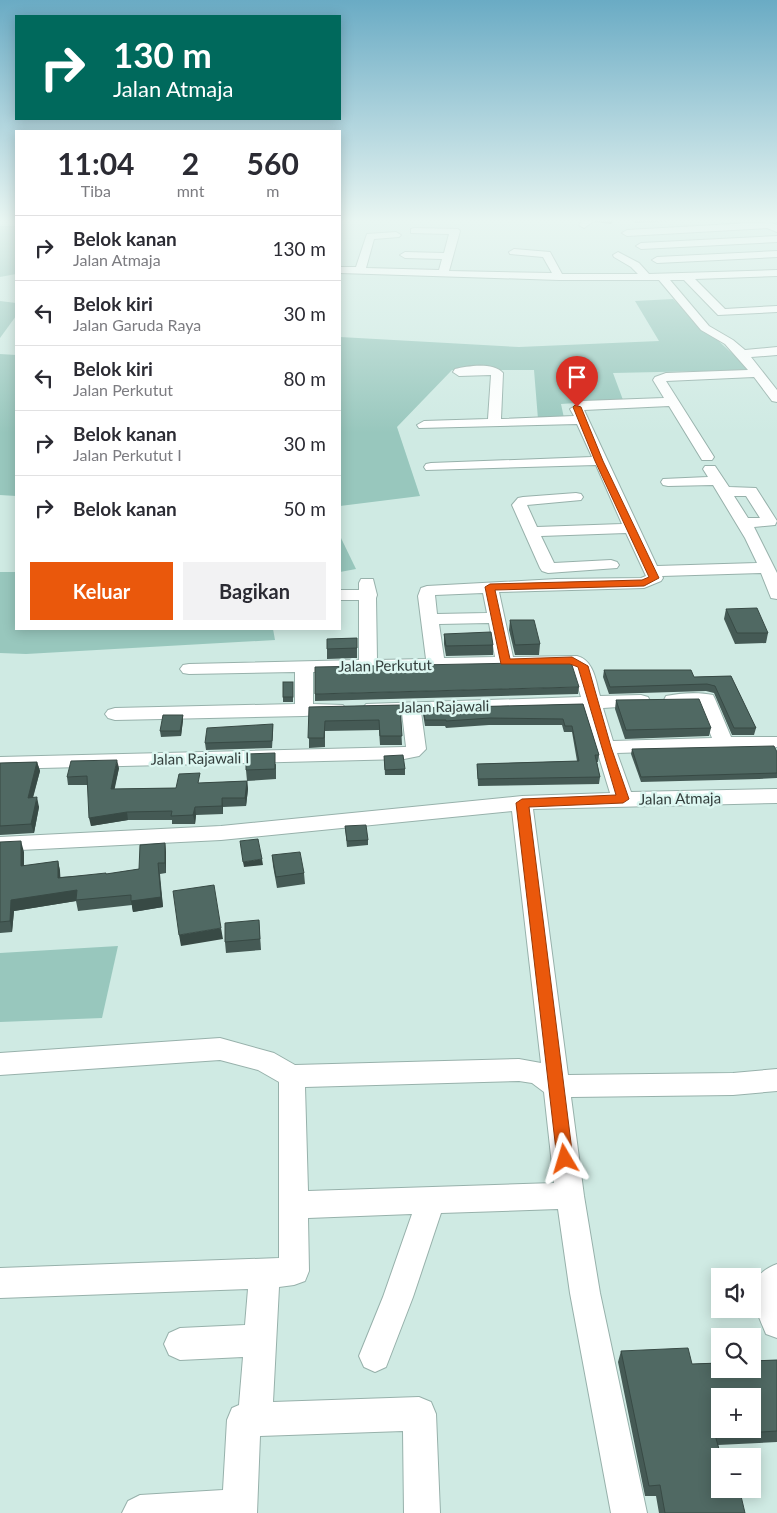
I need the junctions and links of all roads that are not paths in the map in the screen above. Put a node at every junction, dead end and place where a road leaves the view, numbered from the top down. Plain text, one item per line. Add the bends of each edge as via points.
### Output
1 (674, 292) edge
2 (701, 292) edge
3 (777, 309) edge
4 (722, 313) junction
5 (723, 338) junction
6 (777, 351) edge
7 (742, 354) junction
8 (459, 372) dead end
9 (759, 376) junction
10 (777, 378) edge
11 (777, 398) edge
12 (672, 402) junction
13 (581, 420) junction
14 (494, 423) junction
15 (424, 425) dead end
16 (599, 461) junction
17 (431, 468) dead end
18 (715, 475) junction
19 (668, 482) dead end
20 (576, 497) dead end
21 (744, 523) junction
22 (631, 528) junction
23 (532, 532) junction
24 (769, 562) edge
25 (611, 565) dead end
26 (651, 571) junction
27 (490, 587) junction
28 (777, 594) edge
29 (341, 595) edge
30 (496, 618) junction
31 (429, 620) junction
32 (505, 662) junction
33 (436, 664) junction
34 (368, 665) junction
35 (304, 667) junction
36 (189, 669) dead end
37 (592, 702) junction
38 (412, 707) junction
39 (304, 710) junction
40 (115, 714) dead end
41 (772, 742) dead end
42 (724, 743) junction
43 (606, 747) junction
44 (0, 763) edge
45 (777, 796) edge
46 (623, 799) junction
47 (522, 803) junction
48 (0, 844) edge
49 (0, 1064) edge
50 (292, 1076) junction
51 (777, 1080) edge
52 (556, 1086) junction
53 (570, 1196) junction
54 (431, 1200) junction
55 (294, 1205) junction
56 (264, 1274) junction
57 (777, 1279) edge
58 (0, 1283) edge
59 (777, 1323) edge
60 (260, 1340) junction
61 (180, 1344) dead end
62 (375, 1356) dead end
63 (255, 1420) junction
64 (239, 1510) edge
65 (140, 1513) edge
66 (422, 1513) edge
67 (628, 1513) edge

1 - 5 street via 705,328
2 - 4 street
3 - 4 street
4 - 5 street via 732,326
5 - 7 street
6 - 7 street
7 - 9 street
8 - 14 street via 490,370 497,373
9 - 10 street
9 - 11 street
9 - 12 street via 662,378 659,382
12 - 13 street via 579,406 576,408
12 - 18 street
13 - 14 street
13 - 16 street
14 - 15 street
16 - 17 street
16 - 22 street
18 - 19 street
18 - 21 street
18 - 21 street via 751,492 770,522
20 - 23 street via 519,503
21 - 24 street
22 - 23 street
22 - 26 street
23 - 25 street via 548,568
24 - 26 street
24 - 28 street
26 - 27 street via 655,578 644,583
27 - 30 street
27 - 31 street via 428,592
29 - 34 street via 368,589
30 - 31 street
30 - 32 street
31 - 33 street
32 - 33 street, Jalan Perkutut
32 - 37 street, Jalan Perkutut via 572,660 580,663
33 - 34 street, Jalan Perkutut
34 - 35 street, Jalan Perkutut
35 - 36 street, Jalan Perkutut
35 - 39 street
37 - 38 street, Jalan Rajawali
37 - 42 street, Jalan Rajawali via 703,692
37 - 43 street
38 - 39 street, Jalan Rajawali
38 - 44 street, Jalan Rajawali I via 416,749 412,752
39 - 40 street, Jalan Rajawali
41 - 42 street
42 - 43 street
43 - 46 street
45 - 46 street, Jalan Atmaja
46 - 47 street, Jalan Atmaja
47 - 48 street, Jalan Atmaja via 221,833
47 - 52 street
49 - 50 street via 220,1049 266,1061
50 - 52 street via 519,1070 538,1073
50 - 55 street
51 - 52 street via 733,1084
52 - 53 street
53 - 54 street
53 - 67 street via 584,1293
54 - 55 street
54 - 62 street
55 - 56 street via 295,1269
56 - 58 street
56 - 60 street
57 - 59 street via 768,1286 767,1292
60 - 61 street
60 - 63 street
63 - 64 street via 244,1420
63 - 66 street via 419,1414
64 - 65 street

